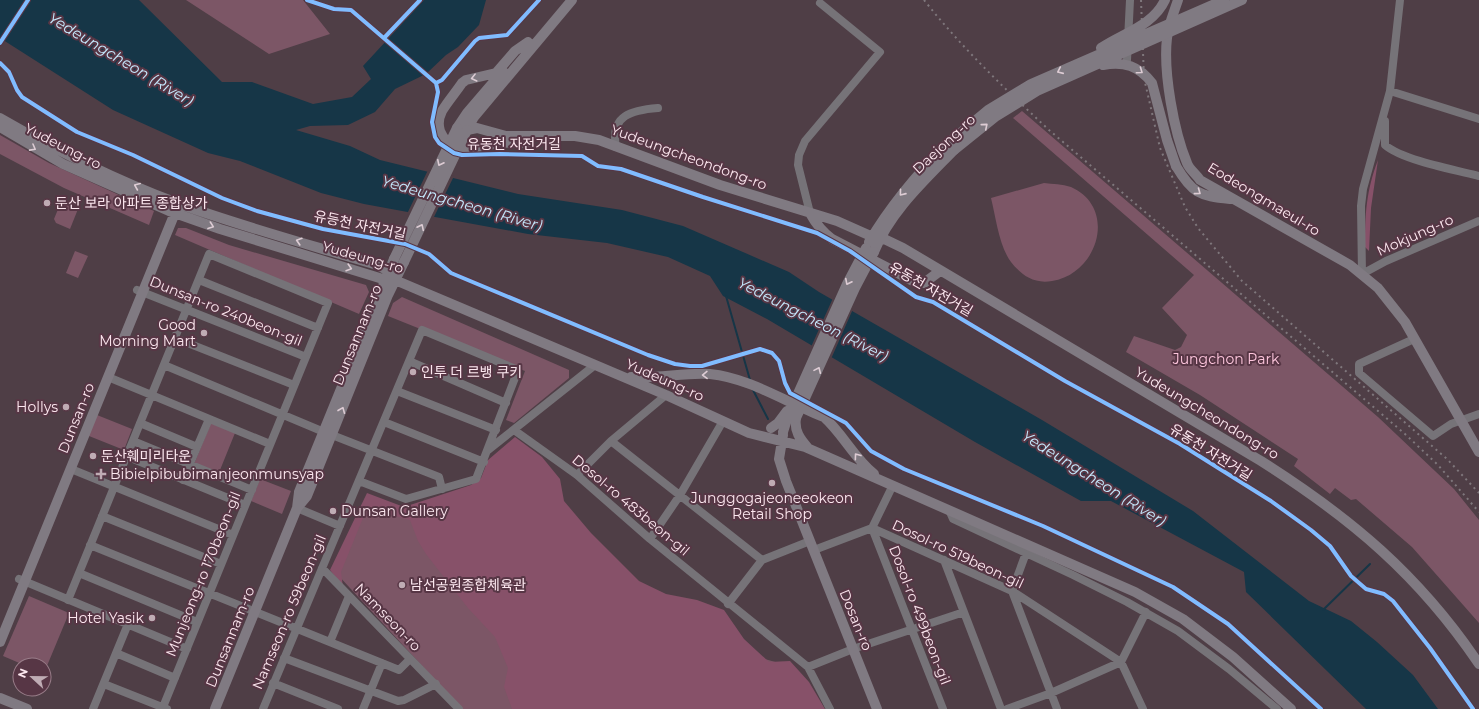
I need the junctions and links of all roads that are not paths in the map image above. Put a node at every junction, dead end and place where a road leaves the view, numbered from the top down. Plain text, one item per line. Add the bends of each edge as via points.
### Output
1 (577, 0) edge
2 (1130, 0) edge
3 (1165, 0) edge
4 (1178, 0) edge
5 (1212, 0) edge
6 (1224, 0) edge
7 (1242, 0) edge
8 (1246, 0) edge
9 (1400, 0) edge
10 (565, 3) edge
11 (820, 3) dead end
12 (1173, 17) junction
13 (1166, 38) junction
14 (528, 42) junction
15 (1127, 60) dead end
16 (1088, 63) junction
17 (1390, 90) junction
18 (482, 107) junction
19 (658, 108) dead end
20 (1384, 115) junction
21 (0, 118) edge
22 (1479, 119) edge
23 (0, 128) edge
24 (462, 129) junction
25 (491, 132) junction
26 (569, 136) junction
27 (616, 147) junction
28 (1479, 176) edge
29 (1232, 199) junction
30 (174, 207) junction
31 (810, 213) junction
32 (1479, 221) edge
33 (876, 237) junction
34 (870, 250) junction
35 (940, 271) junction
36 (1362, 274) junction
37 (390, 277) junction
38 (199, 280) junction
39 (140, 291) junction
40 (186, 309) junction
41 (318, 328) junction
42 (175, 338) junction
43 (1414, 339) junction
44 (306, 357) junction
45 (409, 361) junction
46 (164, 365) junction
47 (595, 365) junction
48 (621, 376) junction
49 (108, 377) junction
50 (294, 385) junction
51 (801, 387) junction
52 (396, 391) junction
53 (151, 395) junction
54 (666, 395) junction
55 (506, 403) junction
56 (282, 414) junction
57 (1479, 414) edge
58 (796, 418) junction
59 (209, 419) junction
60 (723, 421) junction
61 (384, 422) junction
62 (1461, 422) junction
63 (140, 423) junction
64 (496, 430) junction
65 (514, 430) junction
66 (328, 433) junction
67 (749, 433) junction
68 (782, 437) junction
69 (133, 441) junction
70 (611, 441) junction
71 (270, 444) junction
72 (197, 447) junction
73 (808, 448) junction
74 (488, 450) junction
75 (371, 451) junction
76 (1479, 452) edge
77 (126, 456) junction
78 (484, 462) junction
79 (190, 464) junction
80 (71, 469) junction
81 (577, 475) junction
82 (184, 480) junction
83 (359, 481) junction
84 (889, 485) junction
85 (114, 486) junction
86 (442, 489) junction
87 (252, 490) junction
88 (680, 495) junction
89 (245, 505) junction
90 (297, 508) junction
91 (949, 510) junction
92 (102, 516) junction
93 (340, 526) junction
94 (872, 528) junction
95 (233, 535) junction
96 (650, 539) junction
97 (90, 545) junction
98 (812, 546) junction
99 (1026, 553) junction
100 (762, 560) junction
101 (944, 560) junction
102 (221, 564) junction
103 (322, 568) junction
104 (79, 573) junction
105 (22, 581) junction
106 (1012, 591) junction
107 (209, 593) junction
108 (349, 596) junction
109 (68, 600) junction
110 (728, 604) junction
111 (255, 612) junction
112 (964, 612) junction
113 (1146, 612) junction
114 (198, 622) junction
115 (128, 624) junction
116 (0, 626) edge
117 (297, 628) junction
118 (912, 628) junction
119 (0, 642) edge
120 (330, 642) junction
121 (187, 649) junction
122 (853, 650) junction
123 (116, 653) junction
124 (284, 658) junction
125 (410, 659) junction
126 (1121, 662) junction
127 (382, 663) junction
128 (1479, 664) edge
129 (808, 667) junction
130 (175, 678) junction
131 (274, 683) junction
132 (104, 684) junction
133 (436, 684) junction
134 (370, 690) junction
135 (1051, 693) junction
136 (0, 698) edge
137 (165, 708) edge
138 (27, 709) edge
139 (93, 709) edge
140 (215, 709) edge
141 (263, 709) edge
142 (338, 709) edge
143 (363, 709) edge
144 (460, 709) edge
145 (830, 709) edge
146 (877, 709) edge
147 (943, 709) edge
148 (1001, 709) edge
149 (1007, 709) edge
150 (1058, 709) edge
151 (1143, 709) edge
152 (1276, 709) edge
153 (1291, 709) edge

1 - 10 main road
2 - 15 street
3 - 16 main road, bridge via 1156,14 1138,28 1117,38
4 - 12 main road, Eodeongmaeul-ro
5 - 12 main road
6 - 16 main road, Daejong-ro, bridge
7 - 16 main road, Daejong-ro, bridge
8 - 13 main road
9 - 17 street
10 - 14 main road
10 - 18 main road
11 - 31 street via 880,52 805,141 798,165
12 - 13 main road, Eodeongmaeul-ro
13 - 29 main road, Eodeongmaeul-ro via 1171,101 1187,164 1200,180
14 - 24 main road via 467,113
14 -> 26 main road via 515,51 496,73 462,83 439,119 443,138 452,146 468,148 502,143 556,142
16 -> 29 main road, bridge via 1125,64 1133,66 1147,76 1156,95 1164,132 1183,178 1205,197
16 - 33 main road, Daejong-ro, bridge via 1001,113 951,147 916,176 889,209
17 - 20 street
17 - 22 street
18 - 24 main road
18 - 25 main road via 480,120
19 - 27 street via 639,109 628,113 621,120 614,137
20 - 28 street via 1385,145 1390,150
20 - 36 street via 1361,206
30 -> 21 main road, Yudeung-ro via 81,162
23 -> 30 main road, Yudeung-ro via 63,164
24 - 25 main road, Yudeungcheondong-ro via 476,128
24 - 37 main road, Dunsannam-ro, bridge
25 - 26 main road, Yudeungcheondong-ro via 506,136
26 - 27 main road, Yudeungcheondong-ro via 599,140
27 - 31 main road, Yudeungcheondong-ro via 720,185
29 - 36 main road, Eodeongmaeul-ro
30 - 37 main road, Yudeung-ro via 220,229
30 - 39 main road, Dunsan-ro
31 - 33 main road, Yudeungcheondong-ro
31 - 35 main road via 815,223 832,239 915,282 924,283
32 - 36 street, Mokjung-ro via 1386,260
33 - 34 main road, Daejong-ro
33 - 35 main road, Yudeungcheondong-ro via 903,248
34 -> 51 main road, Daejong-ro, bridge via 847,284
58 -> 34 main road, Daejong-ro, bridge
35 - 128 main road, Yudeungcheondong-ro via 1261,461 1322,501 1376,543 1422,589
36 - 43 main road, Eodeongmaeul-ro via 1378,288 1405,322
37 - 47 main road, Yudeung-ro
37 - 66 main road, Dunsannam-ro
38 - 40 street, Munjeong-ro 170beon-gil
38 - 41 street
38 - 41 street, Munjeong-ro 170beon-gil via 209,254 328,303
39 - 40 street, Dunsan-ro 240beon-gil
39 - 49 main road, Dunsan-ro
39 - 105 main road, Dunsan-ro
40 - 42 street, Munjeong-ro 170beon-gil
40 - 44 street, Dunsan-ro 240beon-gil
41 - 44 street, Munjeong-ro 170beon-gil
42 - 46 street, Munjeong-ro 170beon-gil
42 - 50 street
43 - 62 main road, Eodeongmaeul-ro
43 - 62 street via 1359,364 1359,373 1433,436 1451,424
44 - 50 street, Munjeong-ro 170beon-gil
45 - 52 street, Namseon-ro 59beon-gil
45 - 55 street
45 - 55 street, Namseon-ro 59beon-gil via 422,330 518,370
46 - 53 street, Munjeong-ro 170beon-gil
46 - 56 street
47 - 48 main road, Yudeung-ro
47 - 65 street
48 - 54 main road, Yudeung-ro
84 -> 48 main road via 862,464 836,428 824,417 763,390 731,377 708,374 648,378
49 - 53 street
49 - 80 main road, Dunsan-ro
50 - 56 street, Munjeong-ro 170beon-gil
51 - 67 main road, bridge via 778,423 771,428
51 - 68 main road, Daejong-ro, bridge
52 - 61 street, Namseon-ro 59beon-gil
52 - 64 street
53 - 59 street
53 - 63 street, Munjeong-ro 170beon-gil
54 - 60 main road, Yudeung-ro
54 - 70 street
55 - 64 street
56 - 66 street
56 - 71 street, Munjeong-ro 170beon-gil
57 - 62 street
58 - 68 main road, Daejong-ro, bridge
58 - 73 main road via 795,425 800,439
59 - 71 street
59 - 72 street
60 - 67 main road, Yudeung-ro
60 - 88 street
61 - 75 street, Namseon-ro 59beon-gil
61 - 78 street
62 - 76 main road, Eodeongmaeul-ro
63 - 69 street, Munjeong-ro 170beon-gil
63 - 72 street
64 - 74 street
65 - 74 street
65 - 81 street, Dosol-ro 483beon-gil
66 - 75 street
66 - 90 main road, Dunsannam-ro via 307,496
67 - 68 main road, Yudeung-ro
68 - 73 main road, Yudeung-ro
68 - 98 main road, Dosan-ro via 779,459
69 - 77 street, Munjeong-ro 170beon-gil
69 - 79 street
70 - 81 street
70 - 88 street
71 - 87 street, Munjeong-ro 170beon-gil
72 - 79 street
73 - 84 main road, Yudeung-ro
74 - 78 street
75 - 83 street, Namseon-ro 59beon-gil
75 - 86 street via 439,477
77 - 82 street
77 - 85 street, Munjeong-ro 170beon-gil
78 - 86 street via 476,478
79 - 82 street
79 - 87 street
80 - 85 street
80 - 105 main road, Dunsan-ro
81 - 96 street, Dosol-ro 483beon-gil
82 - 89 street
83 - 86 street via 406,499
83 - 93 street, Namseon-ro 59beon-gil
84 - 91 main road, Yudeung-ro
84 - 94 street
85 - 92 street, Munjeong-ro 170beon-gil
85 - 95 street
87 - 89 street, Munjeong-ro 170beon-gil
88 - 96 street
88 - 100 street
89 - 95 street, Munjeong-ro 170beon-gil
90 - 93 street
90 - 111 main road, Dunsannam-ro
91 - 99 street via 953,519
91 - 153 main road, Yudeung-ro via 1135,592 1183,619 1234,657
92 - 97 street, Munjeong-ro 170beon-gil
92 - 102 street
93 - 103 street, Namseon-ro 59beon-gil
94 - 98 street, Dosol-ro 519beon-gil
94 - 101 street, Dosol-ro 519beon-gil
94 - 118 street, Dosol-ro 499beon-gil
95 - 102 street, Munjeong-ro 170beon-gil
96 - 110 street, Dosol-ro 483beon-gil
97 - 104 street, Munjeong-ro 170beon-gil
97 - 107 street
98 - 100 street
98 - 122 main road, Dosan-ro
99 - 106 street
99 - 113 street
100 - 110 street
101 - 106 street, Dosol-ro 519beon-gil
101 - 112 street
102 - 107 street, Munjeong-ro 170beon-gil
103 - 108 street, Namseon-ro
103 - 117 street, Namseon-ro 59beon-gil
104 - 109 street, Munjeong-ro 170beon-gil
104 - 114 street
105 - 109 street
105 - 116 main road, Dunsan-ro
105 - 119 main road, Dunsan-ro
106 - 126 street, Dosol-ro 519beon-gil
106 - 135 street
107 - 111 street
107 - 114 street, Munjeong-ro 170beon-gil
108 - 120 street
108 - 125 street, Namseon-ro
109 - 115 street
110 - 129 street, Dosol-ro 483beon-gil
111 - 117 street
111 - 140 main road, Dunsannam-ro
112 - 118 street
112 - 148 street
113 - 126 street
113 - 152 street via 1178,631
114 - 121 street, Munjeong-ro 170beon-gil
115 - 121 street
115 - 123 street
117 - 120 street
117 - 124 street, Namseon-ro 59beon-gil
118 - 122 street
118 - 147 street, Dosol-ro 499beon-gil
120 - 127 street
121 - 130 street, Munjeong-ro 170beon-gil
122 - 129 street
122 - 146 main road, Dosan-ro
123 - 130 street, Munjeong-ro 170beon-gil
123 - 132 street
124 - 131 street, Namseon-ro 59beon-gil
124 - 134 street
125 - 127 street via 399,670
125 - 133 street, Namseon-ro
126 - 135 street
126 - 151 street
127 - 134 street
129 - 145 street, Dosol-ro 483beon-gil
130 - 137 street, Munjeong-ro 170beon-gil
131 - 141 street, Namseon-ro 59beon-gil
131 - 142 street
132 - 137 street
132 - 139 street
133 - 134 street via 398,701
133 - 144 street, Namseon-ro
134 - 143 street
135 - 149 street
135 - 150 street
136 - 138 main road

